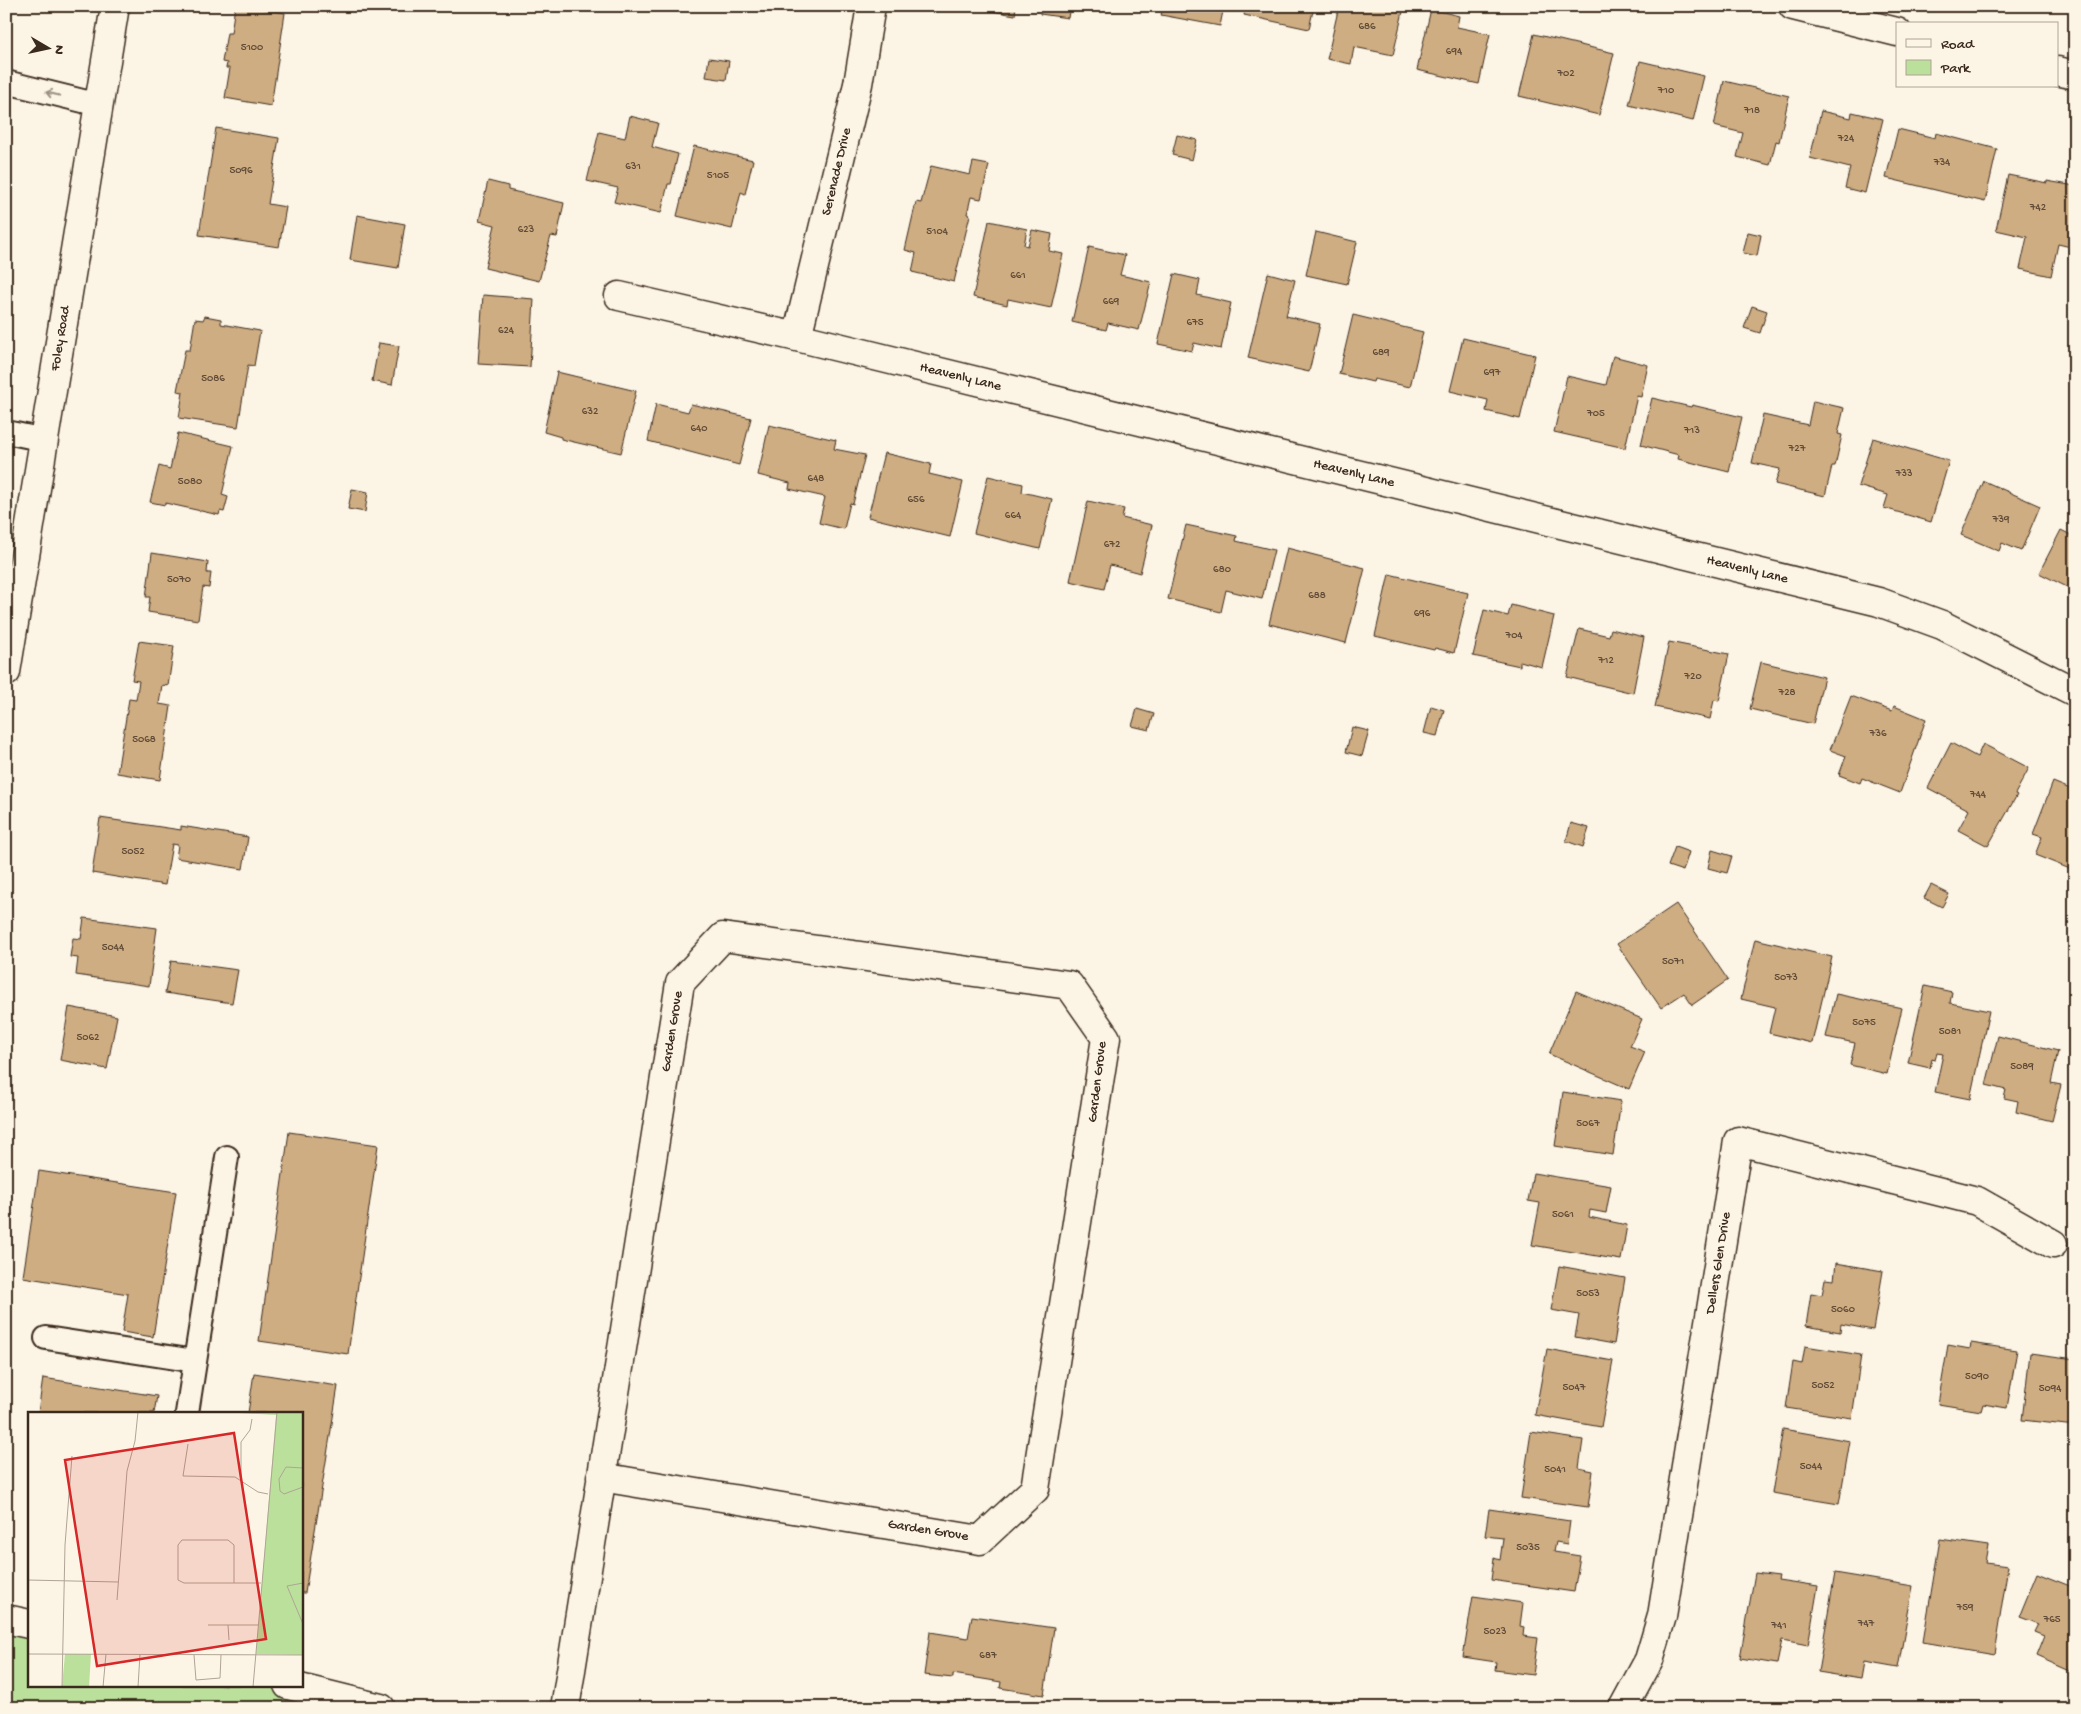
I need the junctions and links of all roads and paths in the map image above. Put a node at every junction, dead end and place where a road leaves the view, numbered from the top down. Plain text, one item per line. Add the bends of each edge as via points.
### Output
1 (115, 6) edge
2 (871, 6) edge
3 (1794, 6) edge
4 (1896, 32) edge
5 (2058, 71) edge
6 (2075, 75) edge
7 (6, 82) edge
8 (99, 105) junction
9 (619, 296) dead end
10 (797, 337) junction
11 (6, 432) edge
12 (45, 440) junction
13 (6, 672) edge
14 (2075, 692) edge
15 (226, 1158) dead end
16 (2053, 1244) dead end
17 (46, 1338) dead end
18 (195, 1361) junction
19 (187, 1412) edge
20 (601, 1477) junction
21 (6, 1619) edge
22 (28, 1624) edge
23 (292, 1686) edge
24 (381, 1708) edge
25 (565, 1708) edge
26 (1624, 1708) edge

1 - 8 street, Foley Road
2 - 10 street, Serenade Drive via 858,84
3 - 4 street
5 - 6 street
8 -> 7 lane
8 - 12 street, Foley Road
9 - 10 street, Heavenly Lane
10 - 14 street, Heavenly Lane via 1879,602 1942,625
11 - 12 lane
12 - 13 street, Foley Road
15 - 18 lane
16 - 26 street, Dellers Glen Drive via 1977,1201 1738,1142 1662,1616 1648,1660
17 - 18 lane
18 - 19 lane
20 - 20 street, Garden Grove via 680,982 717,943 723,937 1070,986 1106,1038 1035,1489 980,1540
20 - 25 street, Garden Grove
21 - 22 street
23 - 24 street

